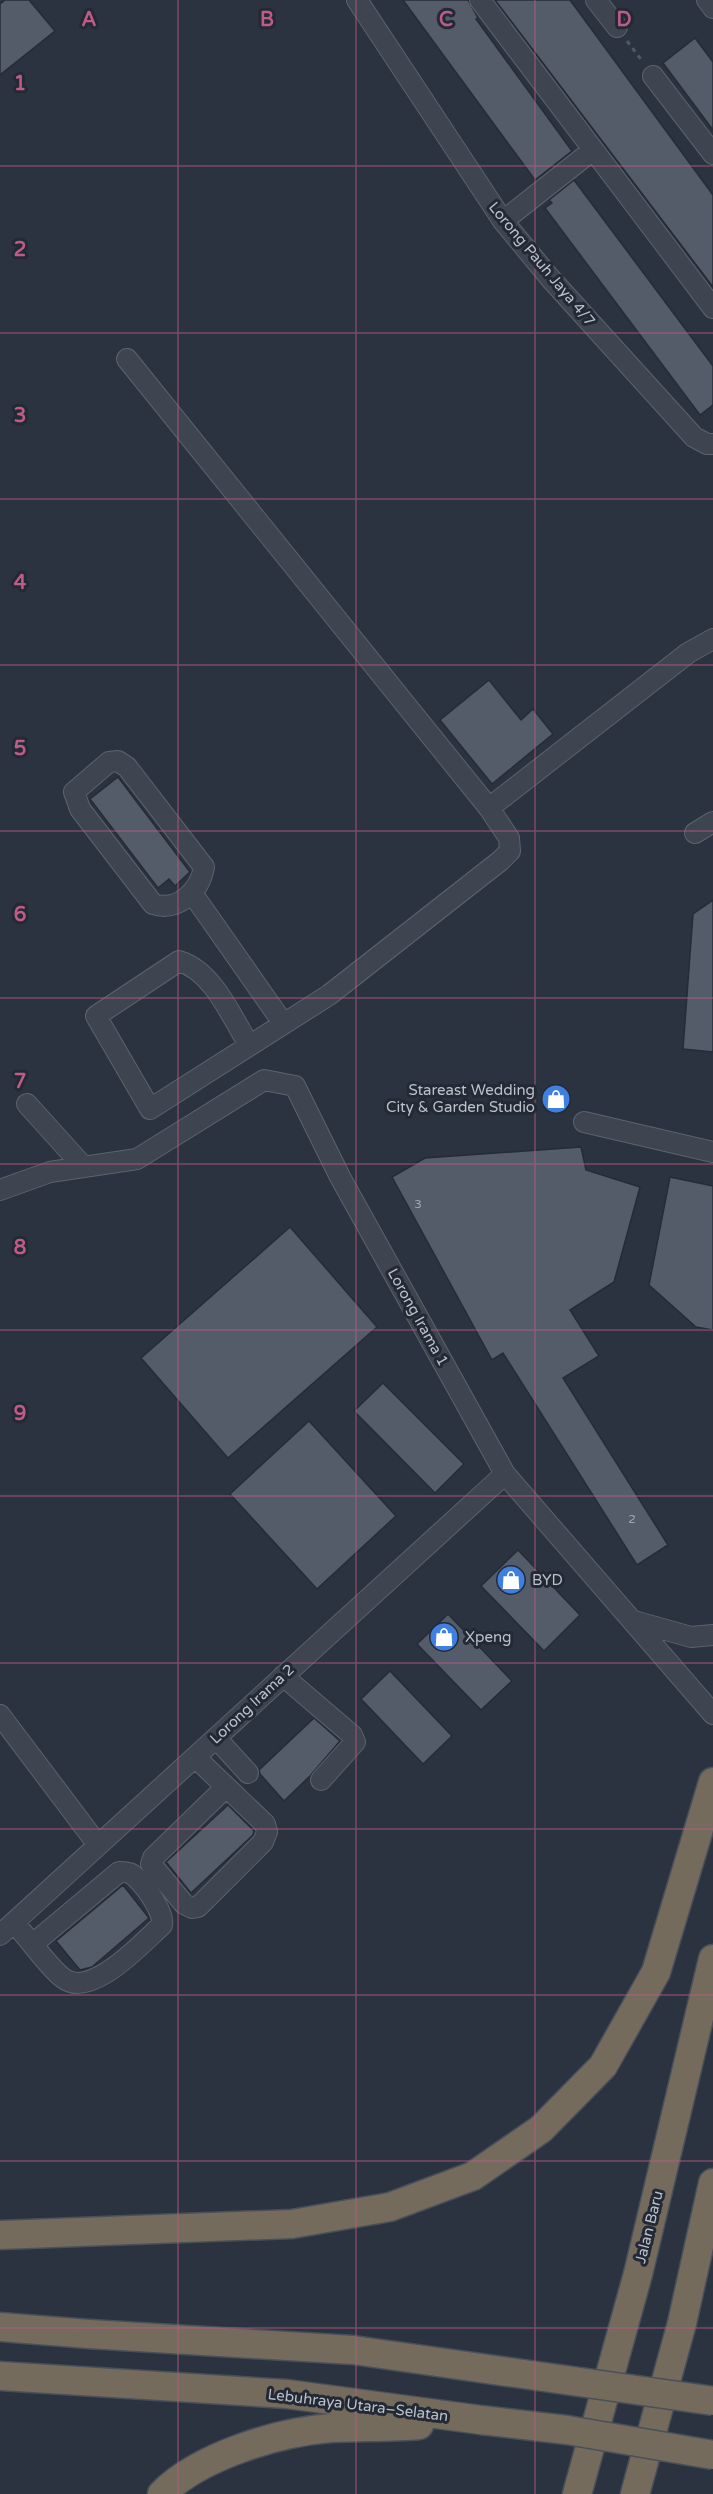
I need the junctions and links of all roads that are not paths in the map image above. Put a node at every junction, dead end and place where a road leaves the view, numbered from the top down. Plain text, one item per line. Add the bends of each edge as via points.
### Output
1 (357, 0) edge
2 (480, 0) edge
3 (596, 0) edge
4 (707, 0) edge
5 (713, 8) edge
6 (617, 27) road end
7 (653, 76) road end
8 (592, 150) junction
9 (713, 154) edge
10 (503, 221) junction
11 (713, 308) edge
12 (127, 359) dead end
13 (713, 444) edge
14 (713, 639) edge
15 (489, 808) junction
16 (713, 822) edge
17 (695, 833) dead end
18 (192, 893) junction
19 (283, 1023) junction
20 (249, 1045) junction
21 (27, 1104) dead end
22 (584, 1122) dead end
23 (713, 1152) edge
24 (82, 1165) junction
25 (0, 1190) edge
26 (505, 1474) junction
27 (634, 1621) junction
28 (713, 1635) edge
29 (283, 1676) junction
30 (713, 1714) edge
31 (0, 1715) edge
32 (216, 1738) junction
33 (195, 1757) junction
34 (248, 1773) dead end
35 (321, 1780) dead end
36 (713, 1782) edge
37 (226, 1787) junction
38 (98, 1845) junction
39 (7, 1929) edge
40 (34, 1943) junction
41 (713, 1959) edge
42 (713, 1978) edge
43 (702, 2005) junction
44 (713, 2183) edge
45 (710, 2205) edge
46 (0, 2235) edge
47 (0, 2326) edge
48 (0, 2376) edge
49 (713, 2401) edge
50 (481, 2420) junction
51 (713, 2455) edge
52 (162, 2494) edge
53 (577, 2494) edge
54 (636, 2494) edge

1 - 10 street, Lorong Pauh Jaya 4/7
2 - 8 street
3 - 6 street
4 - 5 street
7 - 9 street
8 - 10 street
8 - 11 street
10 - 13 street, Lorong Pauh Jaya 4/7 via 694,437
12 - 15 street
14 - 15 street via 688,653
15 - 19 street via 509,838 510,851 329,995
16 - 17 street
18 - 18 street via 168,906 153,904 80,809 75,792 109,762 118,761 127,767 204,867 202,882
18 - 19 street
19 - 20 street
20 - 20 street via 150,1109 96,1016 179,961 203,973
21 - 24 street
22 - 23 street
24 - 25 street
24 - 26 street, Lorong Irama 1 via 137,1159 264,1080 295,1086 339,1177
26 - 27 street, Lorong Irama 1
26 - 29 street, Lorong Irama 2
27 - 28 street via 692,1637
27 - 30 street, Lorong Irama 1
29 - 32 street, Lorong Irama 2
29 - 35 street via 352,1735 355,1742
31 - 38 street
32 - 33 street, Lorong Irama 2
32 - 34 street
33 - 37 street
33 - 38 street, Lorong Irama 2
36 - 46 highway via 656,1972 603,2066 542,2128 473,2176 390,2207 292,2224
37 - 37 street via 265,1824 267,1832 262,1842 192,1908 184,1904 151,1864
38 - 39 street, Lorong Irama 2
39 - 40 street
40 - 40 street via 63,1979 89,1982 119,1964 162,1925 164,1918 136,1878 119,1872
41 - 43 highway, Jalan Baru
42 - 43 highway
43 - 53 highway, Jalan Baru via 638,2274
44 - 45 highway
45 - 54 highway
47 - 49 highway, bridge via 353,2350
48 - 50 highway, Lebuhraya Utara–Selatan via 287,2394
50 - 51 highway, Lebuhraya Utara–Selatan, bridge
50 - 52 highway via 329,2428 264,2441 219,2457 173,2482

